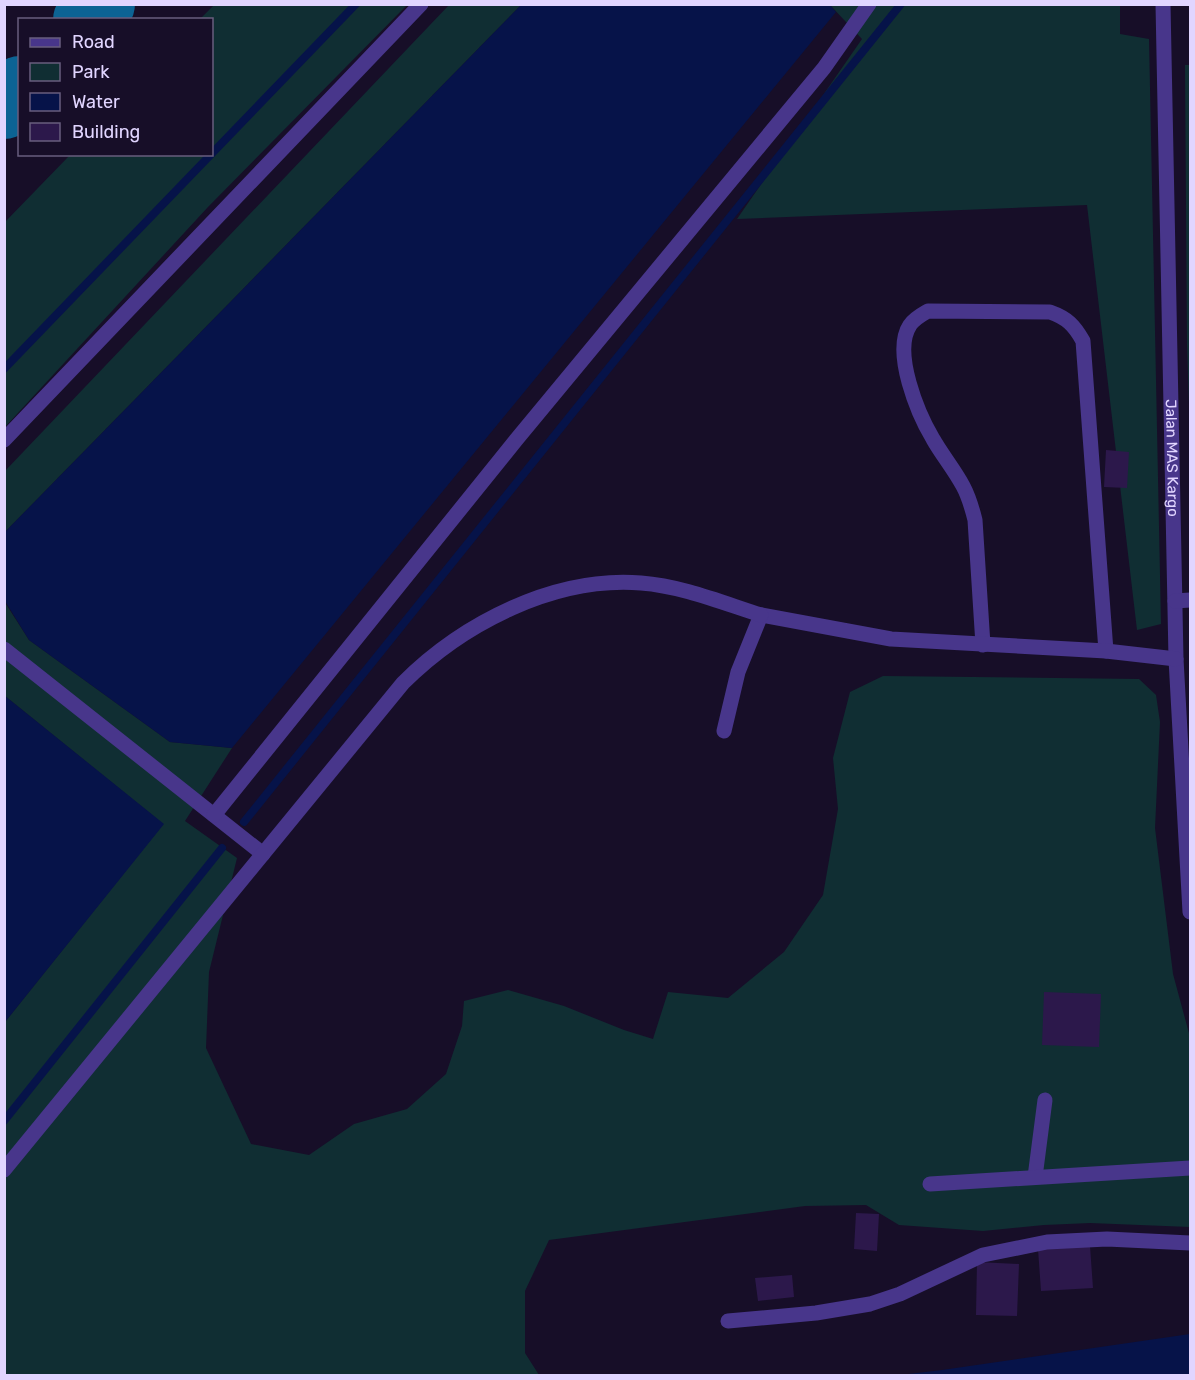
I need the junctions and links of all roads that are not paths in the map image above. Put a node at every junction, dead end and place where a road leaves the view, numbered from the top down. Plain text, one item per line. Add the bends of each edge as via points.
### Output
1 (421, 4) edge
2 (869, 4) edge
3 (1163, 4) edge
4 (4, 440) edge
5 (1191, 600) edge
6 (1175, 601) junction
7 (761, 615) junction
8 (983, 645) junction
9 (4, 649) edge
10 (1106, 651) junction
11 (1176, 659) junction
12 (724, 731) dead end
13 (214, 815) junction
14 (263, 854) junction
15 (1191, 912) edge
16 (1045, 1100) dead end
17 (1191, 1168) edge
18 (4, 1170) edge
19 (1035, 1177) junction
20 (930, 1184) dead end
21 (1191, 1243) edge
22 (728, 1321) dead end

1 - 4 street
2 - 13 street via 824,68
3 - 6 street, Jalan MAS Kargo
5 - 6 street
6 - 11 street, Jalan MAS Kargo
7 - 8 street via 891,639
7 - 12 street via 738,672
7 - 14 street via 687,592 644,583 604,582 534,599 495,616 426,660 403,683
8 - 10 street
8 - 10 street via 971,502 919,411 904,357 909,327 928,311 1050,312 1074,325 1083,341
9 - 13 street
10 - 11 street
11 - 15 street, Jalan MAS Kargo
13 - 14 street
14 - 18 street
16 - 19 street
17 - 19 street
19 - 20 street
21 - 22 street via 1107,1239 1047,1242 983,1255 870,1304

